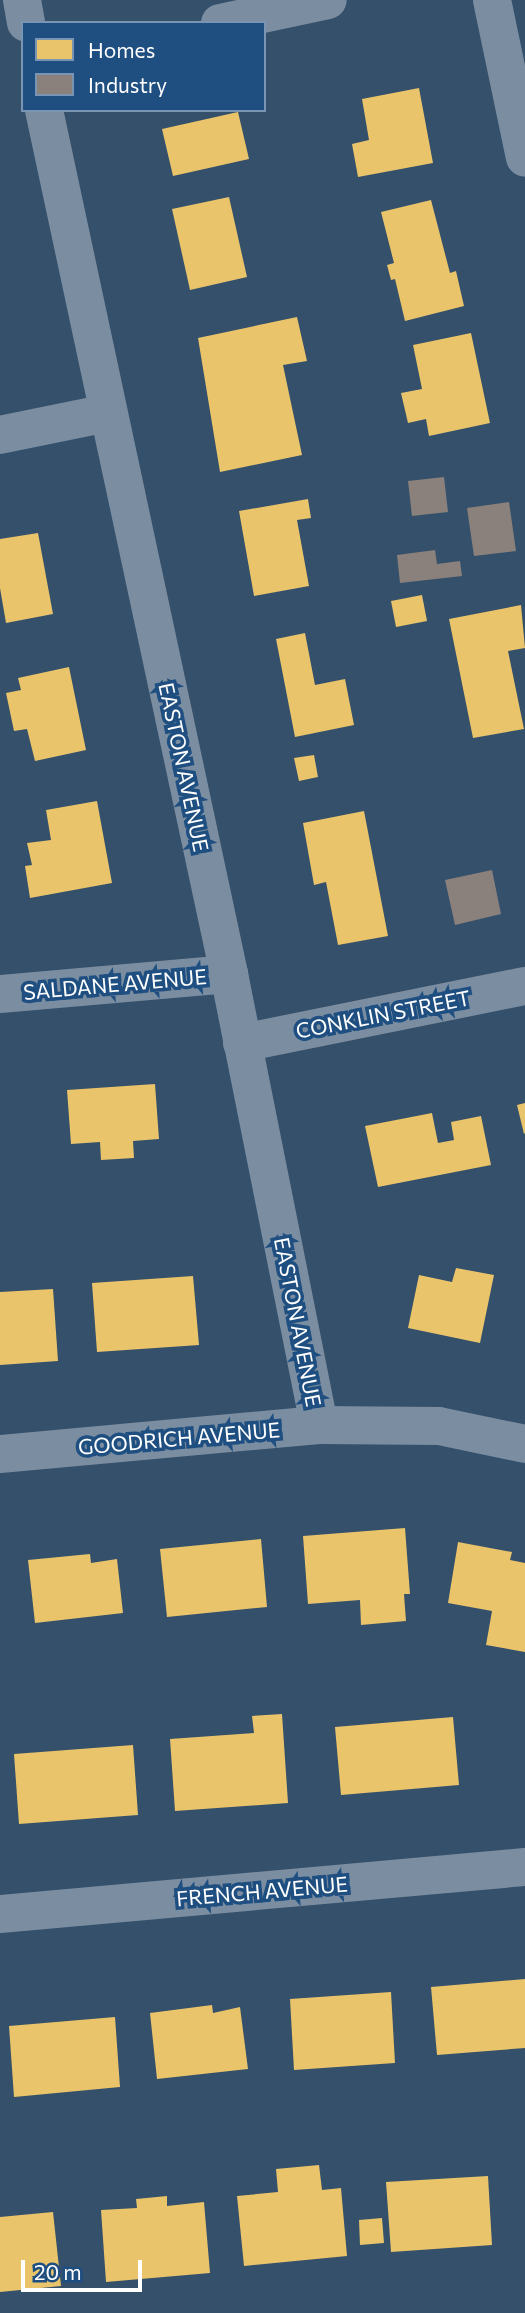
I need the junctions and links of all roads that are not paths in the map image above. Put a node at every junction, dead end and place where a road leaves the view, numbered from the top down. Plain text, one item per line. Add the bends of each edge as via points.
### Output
1 (22, 0) edge
2 (328, 0) edge
3 (492, 0) edge
4 (26, 21) edge
5 (229, 21) edge
6 (44, 112) edge
7 (525, 158) edge
8 (107, 413) junction
9 (0, 435) edge
10 (229, 974) junction
11 (525, 986) edge
12 (0, 994) edge
13 (242, 1043) junction
14 (319, 1425) junction
15 (525, 1444) edge
16 (0, 1454) edge
17 (525, 1867) edge
18 (0, 1914) edge

1 - 4 street
2 - 5 street
3 - 7 street
6 - 8 street, EASTON AVENUE
8 - 9 street
8 - 10 street, EASTON AVENUE
10 - 12 street, SALDANE AVENUE
10 - 13 street, EASTON AVENUE
11 - 13 street, CONKLIN STREET
13 - 14 street, EASTON AVENUE
14 - 15 street, GOODRICH AVENUE via 439,1426
14 - 16 street, GOODRICH AVENUE
17 - 18 street, FRENCH AVENUE

